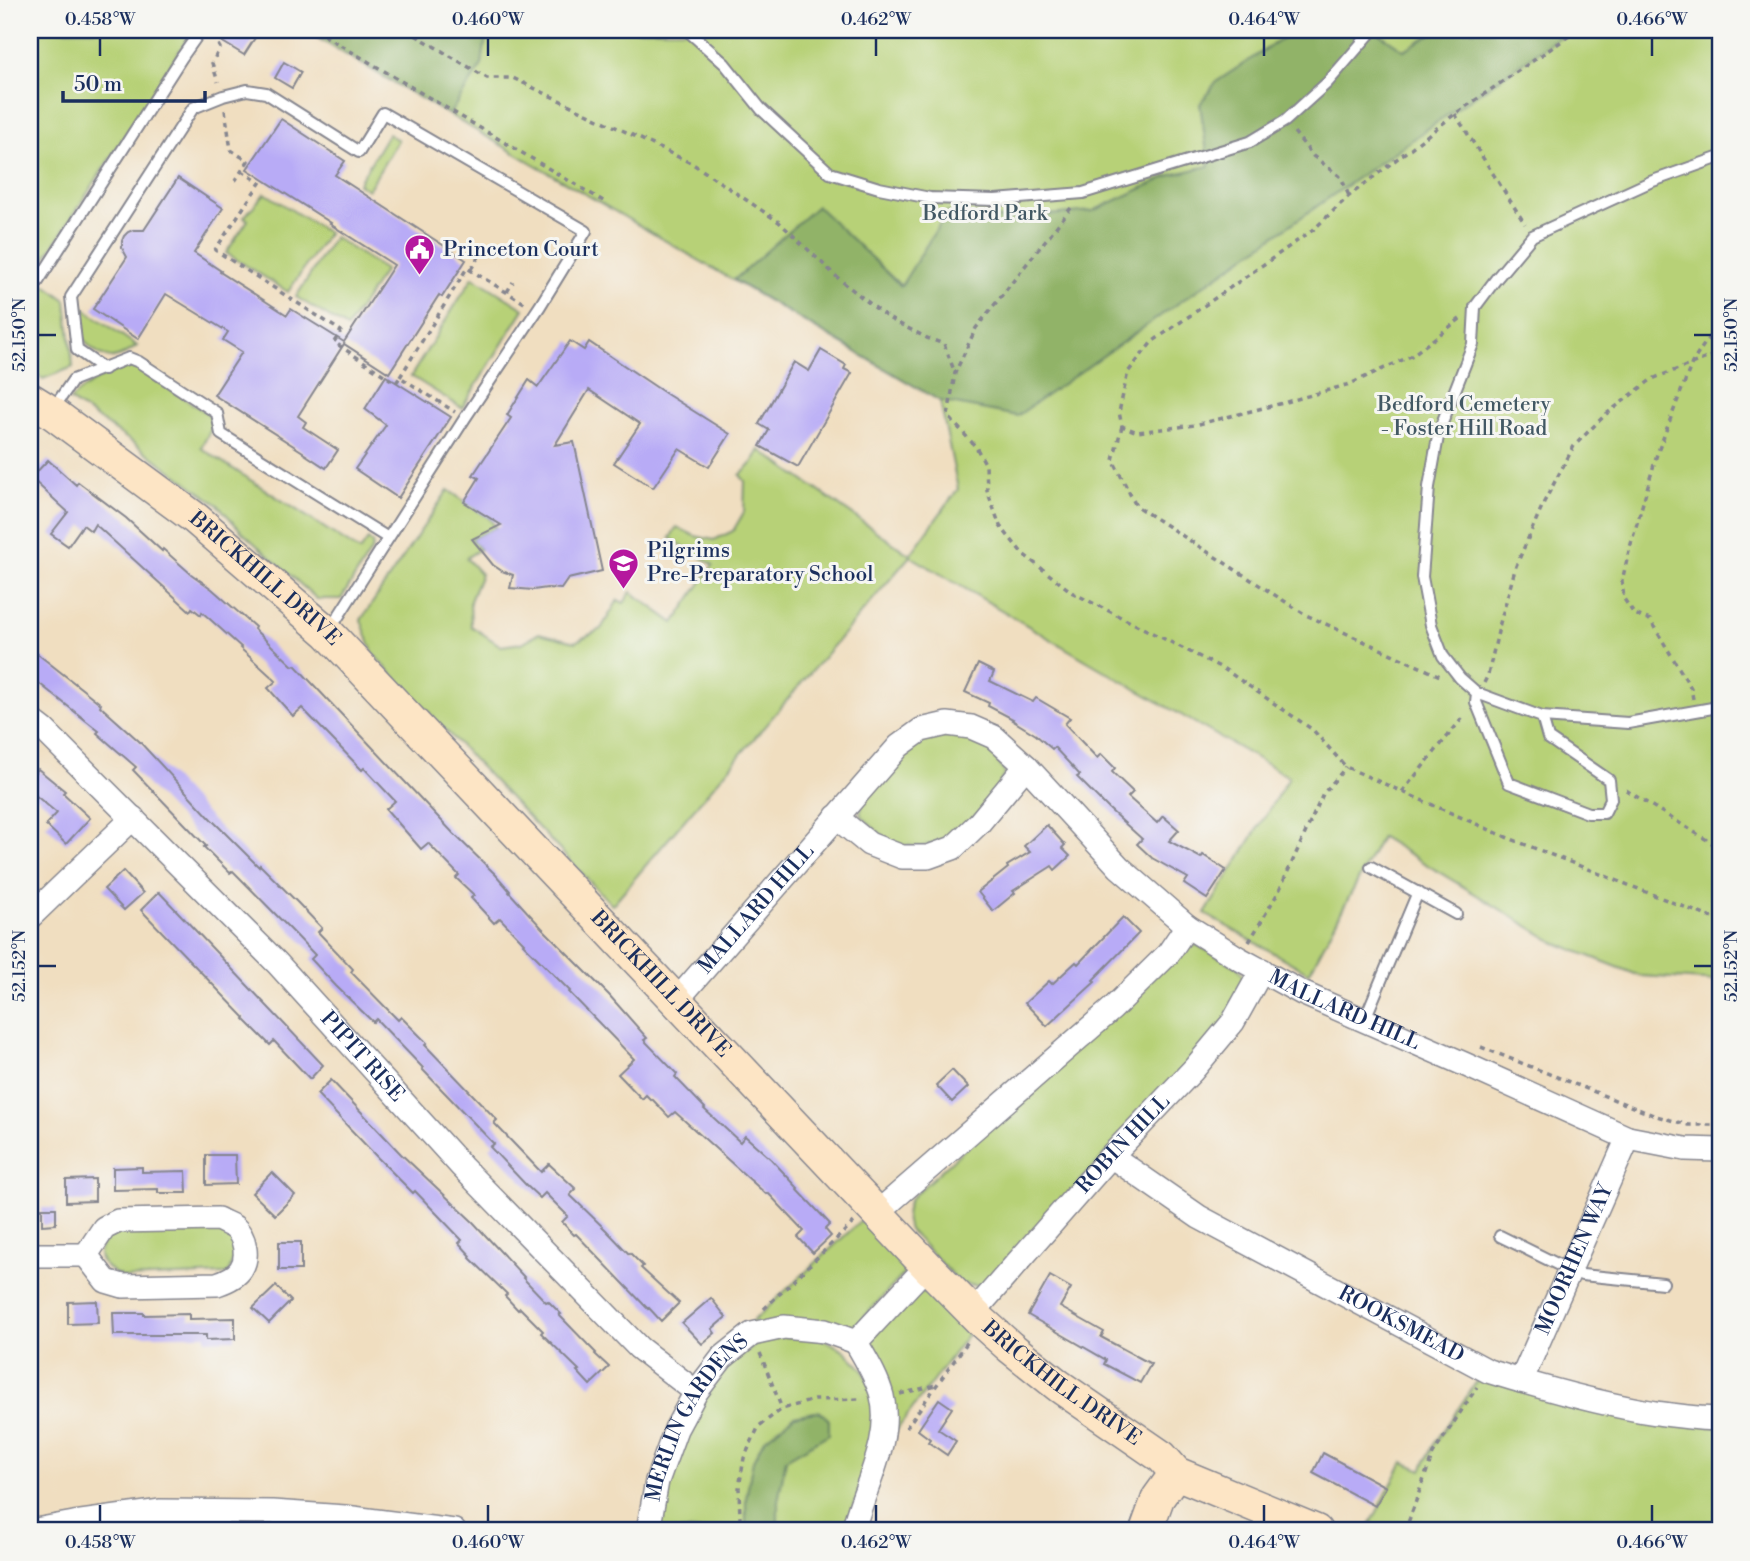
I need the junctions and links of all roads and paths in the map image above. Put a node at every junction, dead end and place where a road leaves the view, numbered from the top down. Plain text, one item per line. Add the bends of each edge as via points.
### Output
1 (201, 30) edge
2 (315, 30) edge
3 (407, 30) edge
4 (687, 30) edge
5 (1373, 30) edge
6 (1578, 30) edge
7 (1455, 114) junction
8 (1285, 121) junction
9 (1720, 157) edge
10 (242, 171) dead end
11 (1083, 193) junction
12 (1349, 196) junction
13 (605, 202) dead end
14 (1532, 236) junction
15 (481, 253) dead end
16 (471, 270) junction
17 (513, 282) dead end
18 (507, 292) junction
19 (30, 294) edge
20 (540, 306) junction
21 (1475, 307) junction
22 (1720, 320) edge
23 (1720, 353) edge
24 (1692, 363) junction
25 (104, 369) junction
26 (956, 373) junction
27 (400, 377) junction
28 (40, 405) edge
29 (465, 418) junction
30 (1122, 426) junction
31 (388, 538) junction
32 (328, 633) junction
33 (1441, 676) dead end
34 (1477, 697) junction
35 (1720, 705) edge
36 (1695, 711) junction
37 (1542, 717) junction
38 (30, 719) edge
39 (1026, 766) junction
40 (1346, 767) junction
41 (1609, 780) junction
42 (1402, 792) junction
43 (836, 817) junction
44 (133, 818) junction
45 (1720, 848) edge
46 (1370, 867) dead end
47 (1418, 892) junction
48 (1457, 914) dead end
49 (30, 917) edge
50 (1720, 921) edge
51 (1187, 926) junction
52 (1238, 958) junction
53 (1262, 970) junction
54 (676, 1001) junction
55 (1364, 1021) junction
56 (1473, 1044) dead end
57 (1720, 1125) edge
58 (1628, 1138) junction
59 (1720, 1150) edge
60 (1111, 1156) junction
61 (874, 1210) junction
62 (1500, 1236) dead end
63 (30, 1255) edge
64 (86, 1255) junction
65 (927, 1266) junction
66 (1569, 1270) junction
67 (1663, 1283) dead end
68 (978, 1317) junction
69 (752, 1334) junction
70 (856, 1342) junction
71 (1488, 1371) junction
72 (1521, 1381) junction
73 (936, 1385) junction
74 (696, 1392) junction
75 (882, 1398) junction
76 (782, 1409) junction
77 (1720, 1419) edge
78 (899, 1437) dead end
79 (1176, 1473) junction
80 (30, 1531) edge
81 (454, 1531) edge
82 (648, 1531) edge
83 (742, 1531) edge
84 (852, 1531) edge
85 (1146, 1531) edge
86 (1315, 1531) edge
87 (1405, 1531) edge

1 - 19 lane
2 - 13 path
3 - 26 path via 487,78 513,78 693,164 779,222 888,318 944,344
4 - 11 lane via 725,64 761,109 830,173 930,198 995,200
5 - 8 lane via 1327,83
6 - 7 path
7 - 12 path
7 - 14 path
8 - 11 lane via 1250,142
8 - 12 path via 1313,156 1341,177
9 - 14 lane via 1650,182
10 - 27 path via 260,183 215,250 341,331 334,342 396,383
11 - 26 path via 976,328
12 - 30 path via 1313,230 1152,342 1128,372 1119,412
14 - 21 lane
15 - 16 path
16 - 18 path
16 - 27 path via 467,268
17 - 18 path
18 - 20 path via 530,307
20 - 25 lane via 586,231 383,113 359,152 266,93 247,90 192,108 71,297 77,351
20 - 29 lane
21 - 30 path via 1411,356 1350,384 1195,425 1137,432
21 - 34 lane via 1473,344 1439,431 1429,487 1422,578 1443,656
22 - 24 path
23 - 24 path
24 - 34 path via 1652,379 1574,446 1516,566 1488,675
24 - 36 path via 1657,454 1622,581 1624,599 1634,614 1650,620 1691,688
25 - 28 lane via 73,380
25 - 31 lane via 129,358 139,362 217,413 221,434
26 - 40 path via 948,416 986,465 987,490 1000,526 1023,554 1073,593 1224,669 1313,730
27 - 29 path
28 - 32 street, BRICKHILL DRIVE via 196,519
29 - 31 lane
30 - 33 path via 1113,460 1136,506 1306,615
31 - 32 lane
32 - 54 street, BRICKHILL DRIVE
34 - 37 lane
34 - 41 lane via 1509,783 1588,813 1604,813 1611,799
34 - 42 path
35 - 36 lane
36 - 37 lane via 1628,723
37 - 41 lane via 1548,738
38 - 44 street, PIPIT RISE
39 - 43 street via 953,848 928,857 901,857 869,844
39 - 43 street, MALLARD HILL via 994,737 971,727 947,724 921,730 899,746
39 - 51 street, MALLARD HILL via 1119,867
40 - 42 path
40 - 52 path via 1323,794 1279,891
41 - 45 path
42 - 50 path
43 - 54 street, MALLARD HILL
44 - 49 street
44 - 74 street, PIPIT RISE via 639,1348
46 - 47 lane
47 - 48 lane
47 - 55 lane
51 - 52 street, MALLARD HILL
51 - 61 street via 1168,954 1112,1010
52 - 53 street, MALLARD HILL
53 - 55 street, MALLARD HILL
53 - 60 street, ROBIN HILL via 1233,1022
54 - 61 street, BRICKHILL DRIVE
55 - 58 street, MALLARD HILL
56 - 57 path via 1653,1115 1688,1125
58 - 59 street, MALLARD HILL via 1685,1149
58 - 66 street, MOORHEN WAY
60 - 68 street, ROBIN HILL
60 - 71 street, ROOKSMEAD via 1199,1217
61 - 65 street, BRICKHILL DRIVE
61 - 69 path via 748,1324
62 - 66 lane
63 - 64 street
64 - 64 street via 104,1228 118,1221 206,1220 235,1228 245,1254 242,1269 217,1284 123,1286 106,1281
65 - 68 street, BRICKHILL DRIVE
65 - 70 street
66 - 67 lane
66 - 72 street, MOORHEN WAY
68 - 73 path
68 - 79 street, BRICKHILL DRIVE via 1059,1386 1162,1457
69 - 70 street, MERLIN GARDENS via 784,1327 825,1331
69 - 74 street, MERLIN GARDENS via 722,1358
69 - 76 path
70 - 75 street
71 - 72 street, ROOKSMEAD
71 - 87 path via 1433,1454
72 - 77 street, ROOKSMEAD via 1617,1406
73 - 75 path
73 - 78 path
74 - 82 street, MERLIN GARDENS via 657,1481
75 - 76 path via 814,1400
75 - 84 street via 881,1449
76 - 83 path via 759,1426 744,1458 739,1488
79 - 85 street via 1158,1498
79 - 86 street, BRICKHILL DRIVE
80 - 81 street via 189,1511 345,1517

